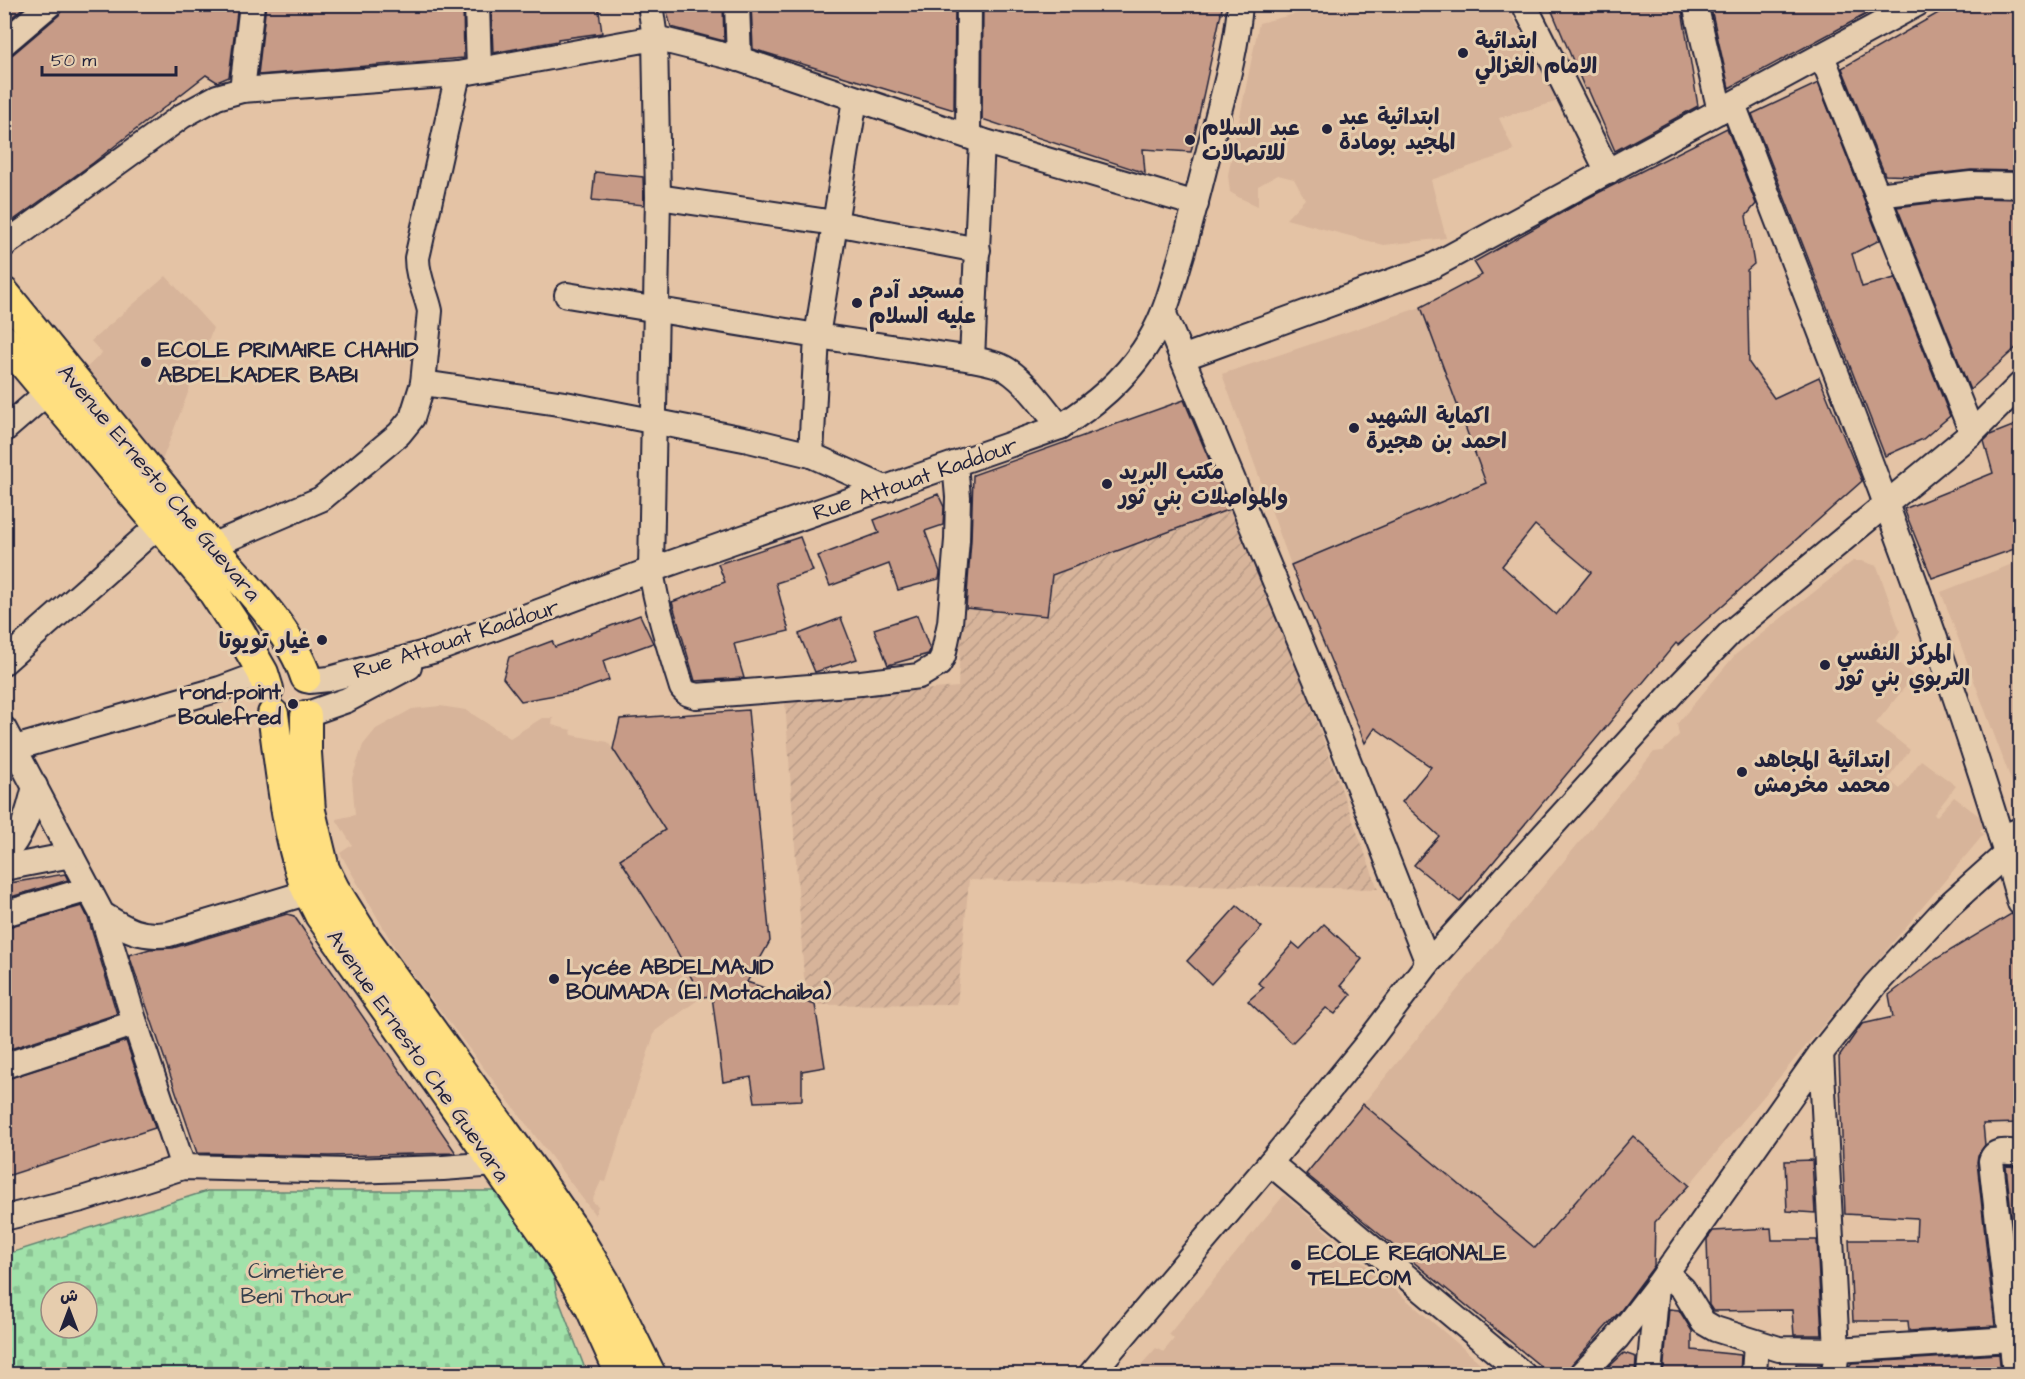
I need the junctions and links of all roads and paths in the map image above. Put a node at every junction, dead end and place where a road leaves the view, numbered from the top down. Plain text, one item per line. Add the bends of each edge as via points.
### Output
1 (50, 4) edge
2 (252, 4) edge
3 (477, 4) edge
4 (651, 4) edge
5 (737, 4) edge
6 (969, 4) edge
7 (1240, 4) edge
8 (1524, 4) edge
9 (1695, 4) edge
10 (1917, 4) edge
11 (655, 38) junction
12 (4, 43) edge
13 (1822, 56) junction
14 (739, 59) junction
15 (469, 72) junction
16 (242, 90) junction
17 (855, 99) junction
18 (1727, 107) junction
19 (975, 138) junction
20 (1608, 172) junction
21 (2020, 185) edge
22 (1877, 195) junction
23 (658, 197) junction
24 (1196, 204) junction
25 (835, 223) junction
26 (4, 245) edge
27 (978, 250) junction
28 (4, 292) edge
29 (567, 295) dead end
30 (657, 310) junction
31 (1164, 314) junction
32 (817, 336) junction
33 (4, 340) edge
34 (1182, 358) junction
35 (972, 359) junction
36 (423, 383) junction
37 (2020, 385) edge
38 (48, 392) junction
39 (654, 421) junction
40 (1060, 427) junction
41 (4, 430) edge
42 (1972, 433) junction
43 (811, 455) junction
44 (955, 464) junction
45 (887, 489) junction
46 (1886, 504) junction
47 (159, 525) junction
48 (211, 546) junction
49 (651, 570) junction
50 (436, 650) junction
51 (4, 662) edge
52 (312, 680) junction
53 (268, 692) junction
54 (308, 714) junction
55 (10, 738) edge
56 (35, 786) junction
57 (2009, 840) edge
58 (4, 855) edge
59 (71, 855) junction
60 (4, 868) edge
61 (309, 892) junction
62 (95, 900) junction
63 (2020, 903) edge
64 (4, 914) edge
65 (1428, 963) junction
66 (135, 1023) junction
67 (1821, 1053) junction
68 (4, 1066) edge
69 (2020, 1153) edge
70 (508, 1158) junction
71 (1270, 1163) junction
72 (183, 1167) junction
73 (4, 1218) edge
74 (1661, 1279) junction
75 (2011, 1339) junction
76 (1756, 1344) junction
77 (1837, 1350) junction
78 (1511, 1371) edge
79 (2017, 1373) edge
80 (621, 1374) edge
81 (650, 1374) edge
82 (1091, 1374) edge
83 (1582, 1374) edge
84 (1649, 1374) edge
85 (1754, 1374) edge
86 (1834, 1374) edge

1 - 12 street
2 - 16 street
3 - 15 street
4 - 11 street
5 - 14 street
6 - 19 street
7 - 24 street, Rue Attouat Kaddour via 1226,82
8 - 20 street
9 - 18 street
10 - 13 street
11 - 14 street
11 - 15 street
11 - 23 street
13 - 18 street
13 - 22 street
14 - 17 street
15 - 16 street
15 - 36 street via 417,258 419,281 430,311
16 - 26 street via 217,97 182,116
17 - 19 street
17 - 25 street
18 - 20 street
18 - 46 street
19 - 24 street
19 - 27 street
20 - 34 street via 1431,267
21 - 22 street via 1971,184
22 - 42 street
23 - 25 street
23 - 30 street
24 - 31 street, Rue Attouat Kaddour
25 - 27 street
25 - 32 street
27 - 35 street
28 - 48 main road, Avenue Ernesto Che Guevara
29 - 30 street
30 - 32 street
30 - 39 street
31 - 34 street
31 - 40 street, Rue Attouat Kaddour via 1126,374 1084,412
32 - 35 street
32 - 43 street
33 - 38 main road, Avenue Ernesto Che Guevara
34 - 65 street via 1328,709
35 - 40 street via 990,362 1011,373
36 - 39 street
36 - 48 street via 412,418 399,434 321,499
37 - 42 street
38 - 41 street
38 - 47 main road, Avenue Ernesto Che Guevara
39 - 43 street
39 - 49 street
40 - 44 street, Rue Attouat Kaddour
42 - 46 street
43 - 45 street
44 - 45 street, Rue Attouat Kaddour
44 - 49 street via 957,529 950,623 939,664 919,676 696,696 687,693 669,645
45 - 49 street, Rue Attouat Kaddour
46 - 57 street
46 - 65 street via 1731,632
47 - 51 street
47 - 53 main road, Avenue Ernesto Che Guevara via 222,602
48 - 52 main road, Avenue Ernesto Che Guevara via 268,612
49 - 50 street, Rue Attouat Kaddour
50 - 52 street, Rue Attouat Kaddour
50 - 54 street via 368,690
52 - 53 main road via 286,673 273,680
52 - 54 main road via 315,697
53 - 54 main road via 287,722
53 - 55 street via 220,689
53 - 61 main road, Avenue Ernesto Che Guevara via 295,849
54 - 70 main road, Avenue Ernesto Che Guevara via 310,811 324,869 345,908
55 - 56 street
56 - 58 street via 21,833
56 - 59 street
57 - 63 street
57 - 67 street via 1875,985
59 - 60 street
59 - 62 street
61 - 62 street via 153,936 127,930
61 - 70 main road, Avenue Ernesto Che Guevara via 320,915
62 - 64 street
62 - 66 street
65 - 71 street
66 - 68 street
66 - 72 street
67 - 74 street
67 - 77 street
69 - 75 street via 1998,1152 1991,1161
70 - 72 street via 443,1168 349,1171
70 - 80 main road, Avenue Ernesto Che Guevara via 576,1281
70 - 81 main road, Avenue Ernesto Che Guevara via 573,1231 604,1281
71 - 78 street
71 - 82 street
72 - 73 street via 82,1199
74 - 76 street via 1683,1289 1703,1322
74 - 83 street via 1617,1338
74 - 84 street
75 - 77 street
75 - 79 street
76 - 77 street via 1779,1349
76 - 85 street
77 - 86 street

